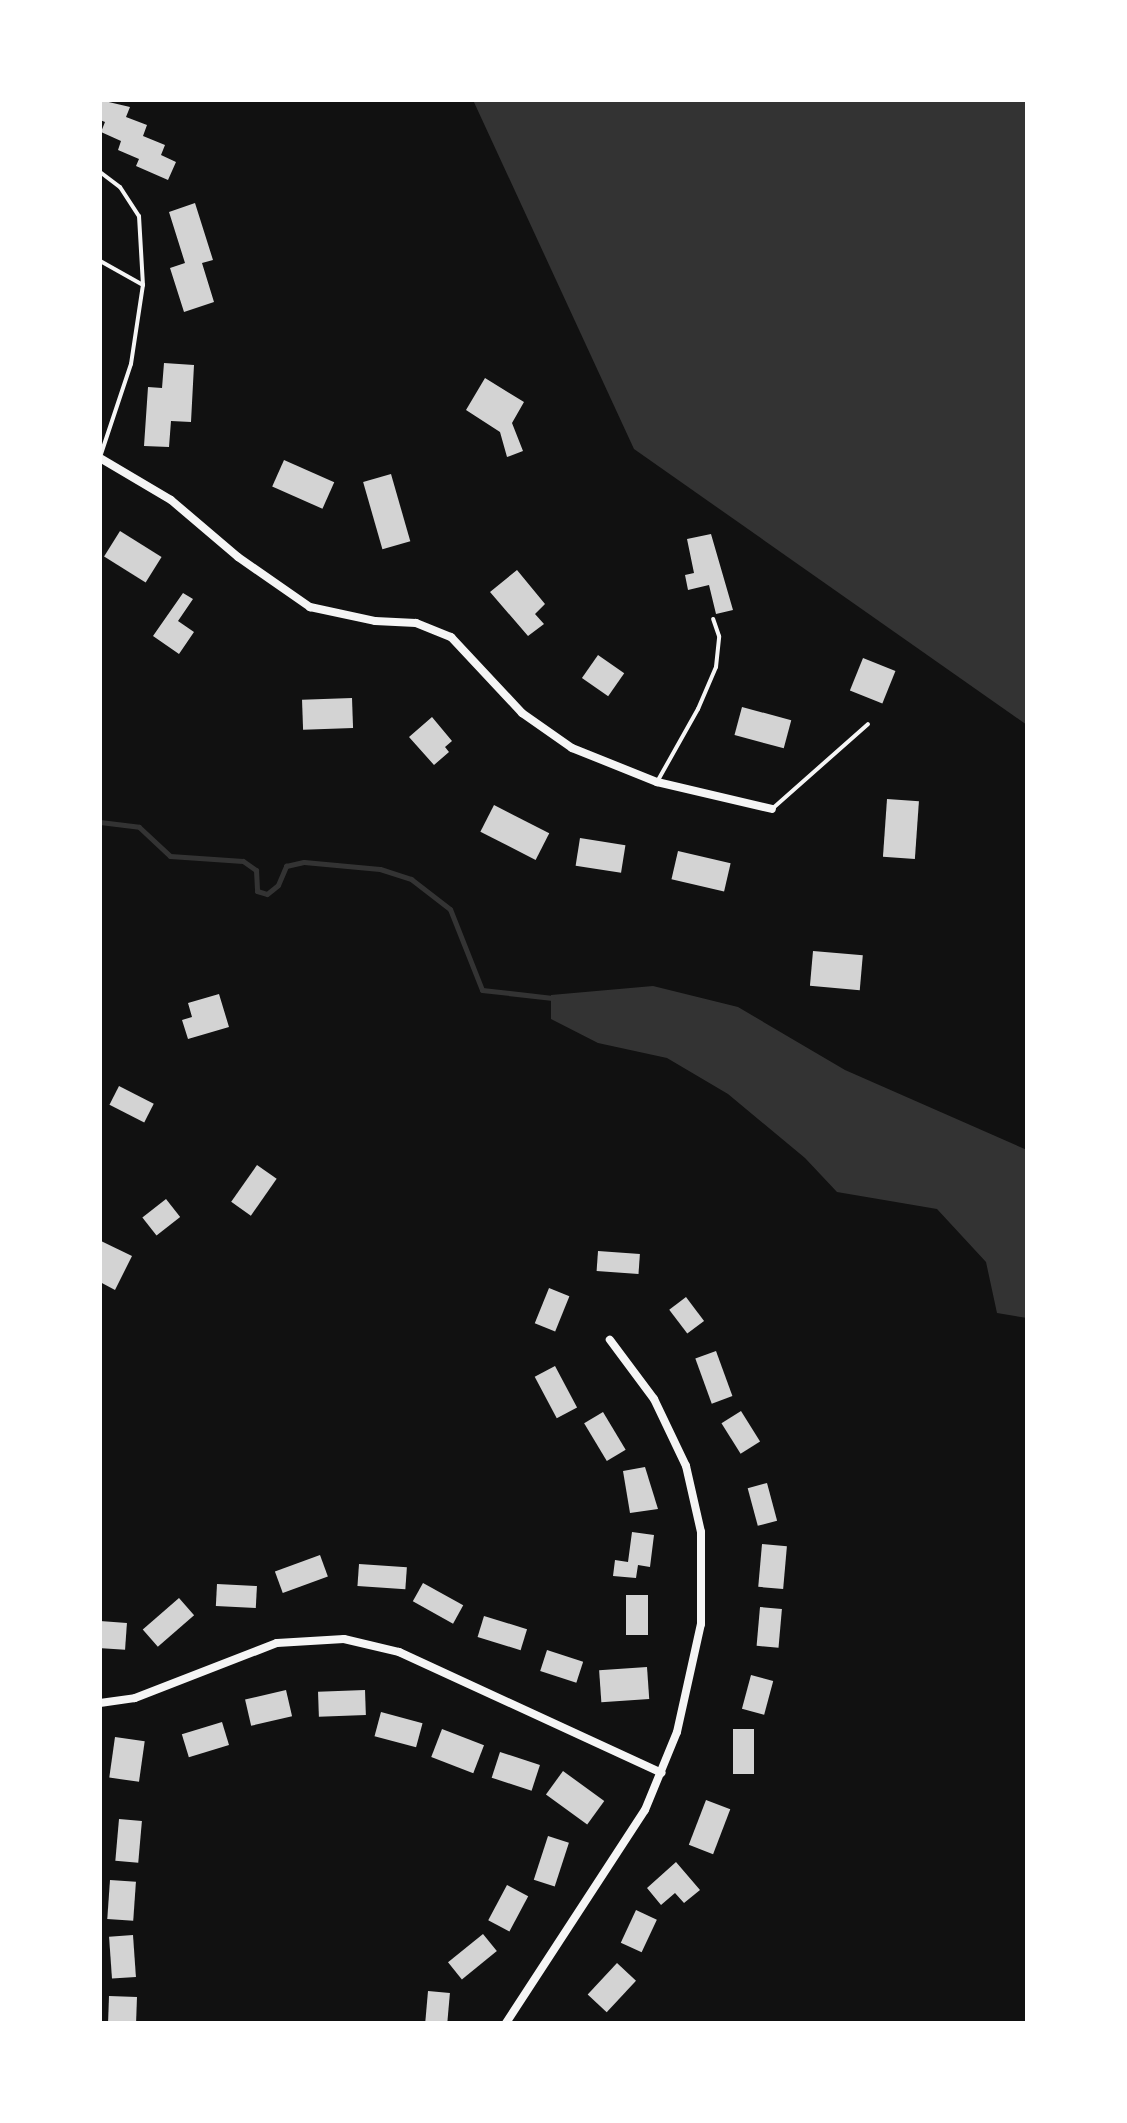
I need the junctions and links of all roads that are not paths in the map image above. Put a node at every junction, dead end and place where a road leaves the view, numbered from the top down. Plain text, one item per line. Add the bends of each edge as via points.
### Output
1 (100, 172) edge
2 (100, 261) edge
3 (144, 285) junction
4 (100, 457) edge
5 (713, 619) dead end
6 (868, 724) dead end
7 (657, 782) junction
8 (772, 810) joint
9 (610, 1340) dead end
10 (100, 1703) edge
11 (662, 1773) junction
12 (506, 2023) edge

1 - 3 lane via 139,216
2 - 3 lane
3 - 4 lane via 131,364
4 - 7 street via 171,500 310,607 434,628 466,649 498,690 549,734
5 - 7 lane via 716,666
6 - 8 lane
7 - 8 street
9 - 11 street via 672,1431 700,1532 699,1639
10 - 11 street via 135,1698 277,1643 344,1639 399,1652
11 - 12 street via 624,1846

